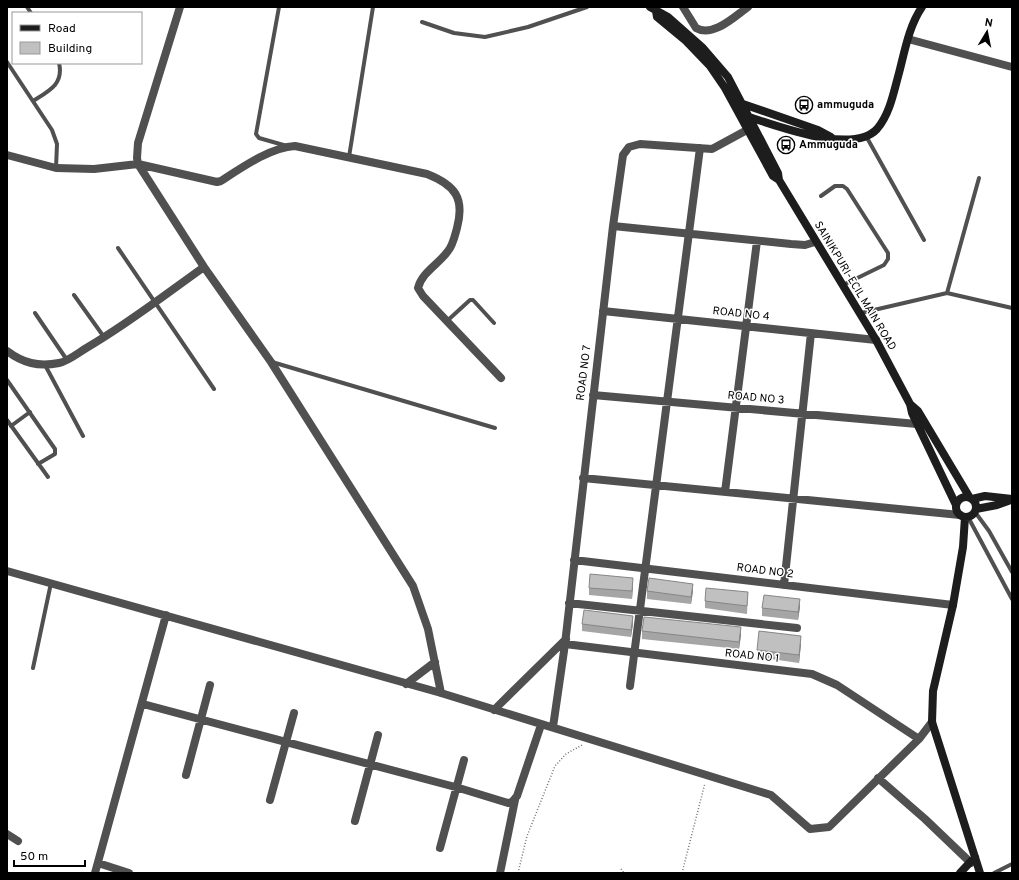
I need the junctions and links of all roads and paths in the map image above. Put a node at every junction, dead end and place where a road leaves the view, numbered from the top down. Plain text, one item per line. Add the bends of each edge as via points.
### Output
1 (180, 7) edge
2 (279, 7) edge
3 (373, 7) edge
4 (586, 7) edge
5 (683, 7) edge
6 (748, 7) edge
7 (922, 7) edge
8 (653, 9) edge
9 (422, 22) dead end
10 (908, 39) junction
11 (7, 62) edge
12 (59, 64) edge
13 (1012, 67) edge
14 (33, 101) junction
15 (739, 104) junction
16 (746, 118) junction
17 (747, 130) junction
18 (866, 136) junction
19 (832, 138) junction
20 (290, 146) junction
21 (700, 148) junction
22 (7, 155) edge
23 (348, 157) junction
24 (138, 164) junction
25 (56, 168) junction
26 (980, 178) dead end
27 (779, 180) junction
28 (821, 196) dead end
29 (613, 226) junction
30 (689, 233) junction
31 (924, 240) dead end
32 (757, 241) junction
33 (815, 242) junction
34 (118, 248) dead end
35 (204, 267) junction
36 (843, 286) junction
37 (947, 293) junction
38 (74, 295) dead end
39 (155, 302) junction
40 (1012, 308) edge
41 (603, 311) junction
42 (35, 313) dead end
43 (860, 314) junction
44 (678, 318) junction
45 (446, 321) junction
46 (494, 322) dead end
47 (746, 326) junction
48 (811, 333) junction
49 (104, 338) junction
50 (876, 340) junction
51 (7, 351) edge
52 (67, 360) junction
53 (271, 362) junction
54 (45, 364) junction
55 (501, 378) dead end
56 (7, 380) edge
57 (214, 389) dead end
58 (593, 395) junction
59 (668, 401) junction
60 (910, 404) junction
61 (736, 407) junction
62 (30, 412) junction
63 (802, 414) junction
64 (7, 420) edge
65 (917, 424) junction
66 (11, 426) junction
67 (495, 428) dead end
68 (83, 436) dead end
69 (38, 464) junction
70 (48, 477) dead end
71 (584, 478) junction
72 (657, 484) junction
73 (725, 492) junction
74 (793, 499) junction
75 (971, 499) junction
76 (1012, 499) edge
77 (956, 505) junction
78 (969, 514) junction
79 (574, 560) junction
80 (646, 568) junction
81 (7, 571) edge
82 (1012, 572) edge
83 (51, 583) junction
84 (784, 585) junction
85 (1012, 599) edge
86 (569, 603) junction
87 (953, 604) junction
88 (641, 612) junction
89 (166, 615) junction
90 (797, 628) dead end
91 (565, 641) junction
92 (635, 652) junction
93 (435, 662) junction
94 (33, 668) dead end
95 (406, 684) junction
96 (210, 685) dead end
97 (630, 686) dead end
98 (441, 693) junction
99 (143, 704) junction
100 (494, 710) junction
101 (294, 713) dead end
102 (200, 719) junction
103 (932, 722) junction
104 (541, 724) junction
105 (554, 727) junction
106 (378, 735) dead end
107 (919, 739) junction
108 (592, 740) junction
109 (286, 742) junction
110 (464, 760) dead end
111 (370, 764) junction
112 (186, 775) dead end
113 (707, 776) junction
114 (878, 778) junction
115 (457, 787) junction
116 (270, 800) dead end
117 (515, 800) junction
118 (355, 821) dead end
119 (7, 834) edge
120 (18, 841) dead end
121 (440, 848) dead end
122 (973, 860) junction
123 (98, 863) junction
124 (1012, 864) edge
125 (1003, 868) junction
126 (621, 869) dead end
127 (95, 873) edge
128 (128, 873) edge
129 (500, 873) edge
130 (518, 873) edge
131 (624, 873) edge
132 (682, 873) edge
133 (960, 873) edge
134 (980, 873) edge
135 (994, 873) edge
136 (1006, 873) edge

1 - 24 street via 138,143
2 - 20 lane via 256,134 259,138
3 - 23 lane
4 - 9 lane via 528,27 485,37 454,33
5 - 6 street via 696,28 708,31
7 - 10 main road
8 - 15 main road, SAINIKPURI-ECIL MAIN ROAD via 658,17 710,66
10 - 13 street
10 - 18 main road via 890,106 881,124
11 - 14 lane
12 - 14 lane via 60,75 56,85
14 - 25 lane via 52,130 57,144
15 - 16 main road, SAINIKPURI-ECIL MAIN ROAD
15 - 19 main road via 818,130
16 - 17 main road, SAINIKPURI-ECIL MAIN ROAD
16 - 19 main road via 816,138
16 - 27 main road, SAINIKPURI-ECIL MAIN ROAD via 778,173
17 - 21 street, ROAD NO 7 via 717,148
17 - 27 main road, SAINIKPURI-ECIL MAIN ROAD via 773,176
18 - 19 main road via 850,139
18 - 31 lane
20 - 23 street
20 - 24 street via 251,162 217,182
21 - 29 street, ROAD NO 7 via 640,144 629,147 623,155 621,164
21 - 30 street
22 - 25 street
23 - 45 street via 428,174 443,180 455,191 460,202 456,234 449,250 424,275 418,288
24 - 25 street via 94,169
24 - 35 street
26 - 37 lane
27 - 33 main road, SAINIKPURI-ECIL MAIN ROAD
28 - 36 lane via 835,186 847,189 888,253 884,265
29 - 30 street
29 - 41 street, ROAD NO 7
30 - 32 street
30 - 44 street
32 - 33 street via 805,245
32 - 47 street
33 - 36 main road, SAINIKPURI-ECIL MAIN ROAD
34 - 39 lane
35 - 39 street
35 - 53 street
36 - 43 main road, SAINIKPURI-ECIL MAIN ROAD
37 - 40 lane
37 - 43 lane
38 - 49 lane
39 - 49 street
39 - 57 lane
41 - 44 street, ROAD NO 4
41 - 58 street, ROAD NO 7
42 - 52 lane
43 - 50 main road, SAINIKPURI-ECIL MAIN ROAD
44 - 47 street, ROAD NO 4
44 - 59 street
45 - 46 lane via 470,300
45 - 55 street
47 - 48 street, ROAD NO 4
47 - 61 street
48 - 50 street, ROAD NO 4
48 - 63 street
49 - 52 street
50 - 60 main road, SAINIKPURI-ECIL MAIN ROAD
51 - 54 street via 19,360
52 - 54 street
53 - 67 lane
53 - 93 street via 413,586 424,613
54 - 68 lane
56 - 62 lane
58 - 59 street, ROAD NO 3
58 - 71 street, ROAD NO 7
59 - 61 street, ROAD NO 3
59 - 72 street
60 - 65 main road, SAINIKPURI-ECIL MAIN ROAD
60 - 75 main road, SAINIKPURI-ECIL MAIN ROAD via 918,411
61 - 63 street, ROAD NO 3
61 - 73 street
62 - 66 lane
62 - 69 lane via 55,452
63 - 65 street, ROAD NO 3
63 - 74 street
64 - 66 lane
65 - 77 main road, SAINIKPURI-ECIL MAIN ROAD
66 - 69 lane
69 - 70 lane
71 - 72 street
71 - 79 street, ROAD NO 7
72 - 73 street
72 - 80 street
73 - 74 street
74 - 78 street
74 - 84 street
75 - 76 main road via 985,496
75 - 77 main road via 962,498
75 - 78 main road via 976,504
76 - 78 main road
77 - 78 main road via 957,510
78 - 82 lane via 989,531
78 - 85 lane
78 - 87 main road
79 - 80 street, ROAD NO 2
79 - 86 street, ROAD NO 7
80 - 84 street, ROAD NO 2
80 - 88 street
81 - 83 street
83 - 89 street
83 - 94 lane
84 - 87 street, ROAD NO 2
86 - 88 street
86 - 91 street, ROAD NO 7
87 - 103 main road via 934,679
88 - 90 street
88 - 92 street
89 - 95 street
89 - 99 street
91 - 92 street, ROAD NO 1
91 - 100 street
91 - 105 street, ROAD NO 7
92 - 97 street
92 - 107 street, ROAD NO 1 via 812,674 837,685
93 - 95 street
93 - 98 street
95 - 98 street
96 - 102 street
98 - 100 street
99 - 102 street
99 - 123 street
100 - 104 street
101 - 109 street
102 - 109 street
102 - 112 street
103 - 107 street
103 - 122 main road
104 - 105 street
104 - 117 street
105 - 108 street
106 - 111 street
107 - 114 street
108 - 113 street
108 - 130 path via 566,754 555,766 527,836
109 - 111 street
109 - 116 street
110 - 115 street
111 - 115 street
111 - 118 street
113 - 114 street via 771,795 810,829 829,827
113 - 132 path
114 - 122 street
115 - 117 street via 508,803
115 - 121 street
117 - 129 street
119 - 120 street
122 - 133 main road
122 - 134 main road
123 - 127 street
123 - 128 street
124 - 125 lane
125 - 135 lane
125 - 136 lane
126 - 131 path

